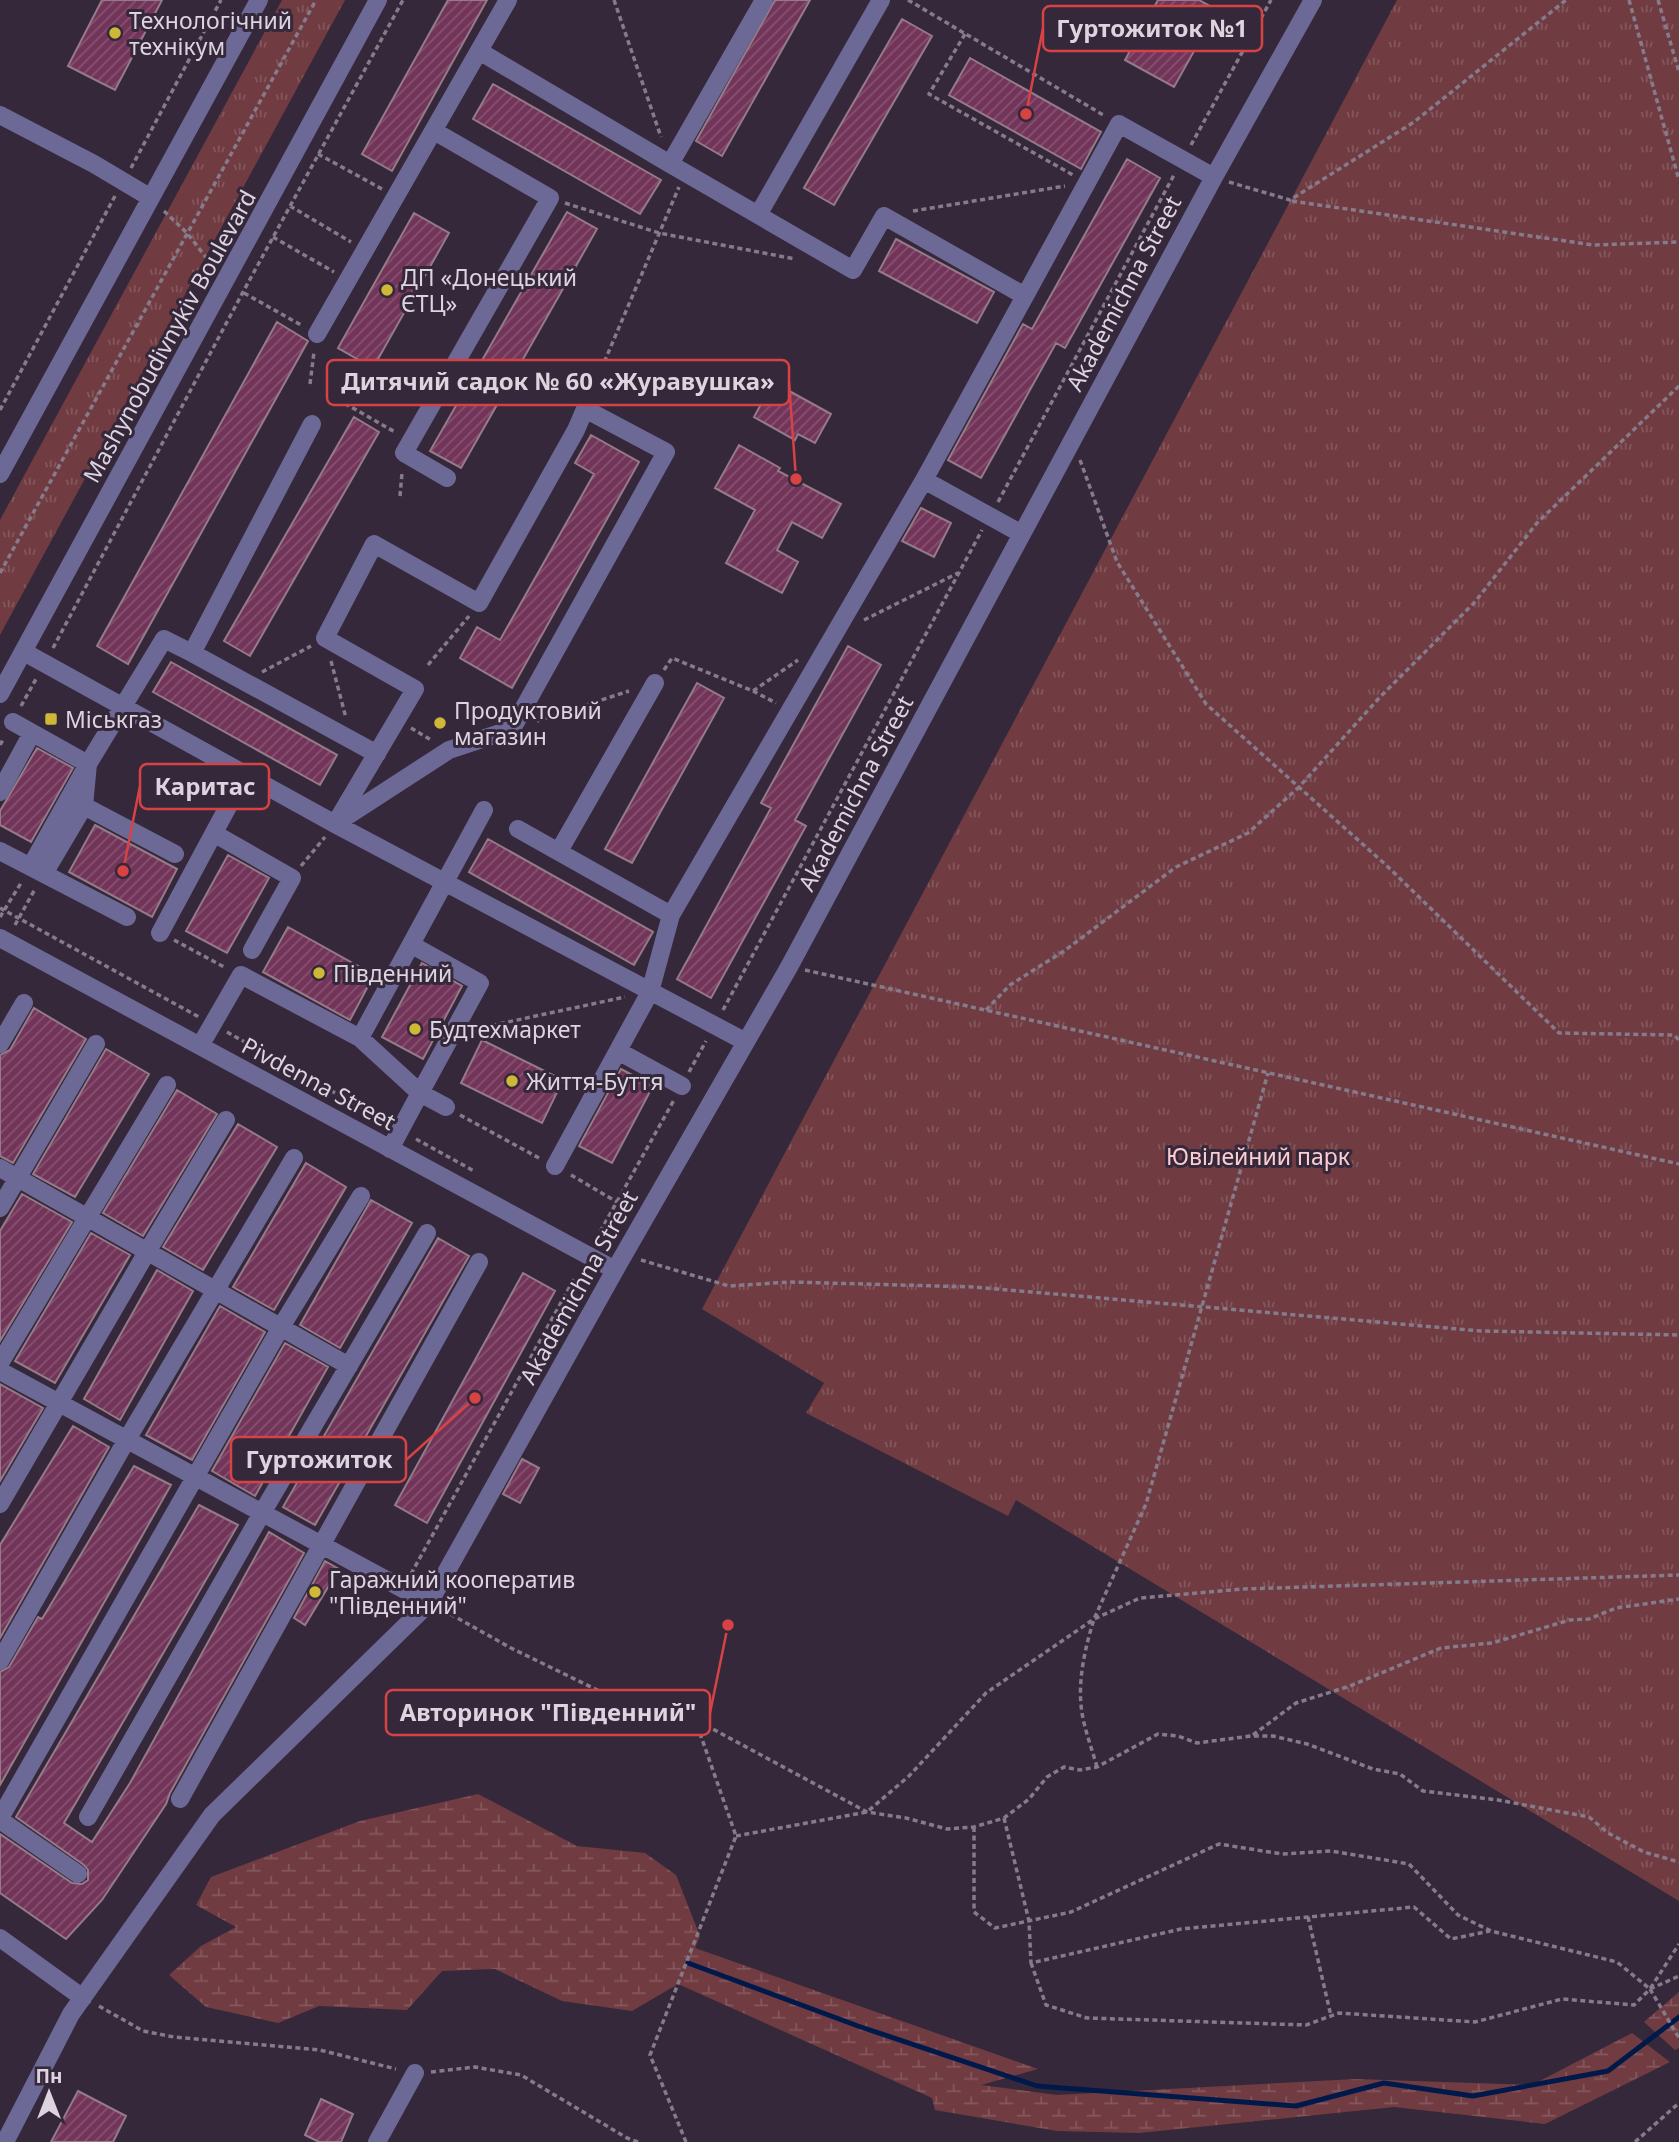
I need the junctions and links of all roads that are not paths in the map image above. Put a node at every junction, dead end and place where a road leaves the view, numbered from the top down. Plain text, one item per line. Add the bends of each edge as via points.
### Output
1 (259, 0) edge
2 (378, 0) edge
3 (508, 0) edge
4 (764, 0) edge
5 (881, 0) edge
6 (1308, 2) edge
7 (479, 51) junction
8 (0, 116) edge
9 (434, 131) junction
10 (678, 168) junction
11 (1214, 177) junction
12 (151, 198) junction
13 (758, 215) junction
14 (1025, 296) junction
15 (317, 334) road end
16 (312, 424) dead end
17 (0, 474) edge
18 (447, 478) dead end
19 (924, 480) junction
20 (1022, 534) junction
21 (24, 652) junction
22 (192, 653) junction
23 (655, 683) road end
24 (0, 694) edge
25 (121, 707) junction
26 (13, 722) dead end
27 (32, 733) junction
28 (377, 754) junction
29 (88, 764) junction
30 (245, 775) junction
31 (0, 792) edge
32 (83, 806) junction
33 (484, 810) dead end
34 (335, 824) junction
35 (518, 829) dead end
36 (215, 834) junction
37 (0, 850) edge
38 (559, 851) junction
39 (175, 854) dead end
40 (38, 869) junction
41 (446, 883) junction
42 (671, 915) junction
43 (127, 917) dead end
44 (160, 933) road end
45 (3, 939) edge
46 (412, 945) junction
47 (252, 950) dead end
48 (650, 992) junction
49 (24, 1003) dead end
50 (360, 1038) junction
51 (746, 1042) junction
52 (0, 1044) edge
53 (96, 1044) dead end
54 (200, 1046) junction
55 (618, 1051) junction
56 (167, 1085) dead end
57 (682, 1086) road end
58 (420, 1093) junction
59 (446, 1107) road end
60 (226, 1121) dead end
61 (390, 1149) junction
62 (294, 1158) dead end
63 (555, 1166) road end
64 (0, 1168) edge
65 (17, 1178) junction
66 (361, 1196) dead end
67 (0, 1208) edge
68 (86, 1217) junction
69 (427, 1233) dead end
70 (147, 1252) junction
71 (479, 1262) dead end
72 (620, 1263) junction
73 (215, 1290) junction
74 (281, 1327) junction
75 (0, 1363) edge
76 (349, 1366) junction
77 (0, 1371) edge
78 (59, 1403) junction
79 (126, 1441) junction
80 (195, 1477) junction
81 (0, 1504) edge
82 (262, 1513) junction
83 (320, 1545) junction
84 (429, 1603) junction
85 (0, 1661) edge
86 (180, 1799) dead end
87 (88, 1817) dead end
88 (0, 1819) edge
89 (78, 1874) dead end
90 (0, 1938) edge
91 (0, 1951) edge
92 (83, 1998) junction
93 (415, 2073) road end
94 (5, 2142) edge
95 (377, 2142) edge

1 - 12 street
2 - 21 street, Mashynobudivnykiv Boulevard
3 - 7 street
4 - 10 street
5 - 13 street
6 - 11 street, Akademichna Street
7 - 9 street
7 - 10 street
8 - 12 street
9 - 15 street
9 - 18 street via 550,198 404,453
10 - 13 street
11 - 14 street via 1119,124
11 - 20 street, Akademichna Street
12 - 17 street
13 - 14 street via 853,270 884,216
14 - 19 street
16 - 22 street
19 - 20 street
19 - 42 street
20 - 51 street, Akademichna Street
21 - 24 street, Mashynobudivnykiv Boulevard
21 - 25 street
22 - 25 street via 164,639
22 - 28 street
23 - 38 street
25 - 29 street
25 - 30 street
26 - 27 street
27 - 29 street
27 - 31 street
28 - 34 street
28 - 34 street via 415,689 325,638 374,544 479,603 585,409 666,452 512,729 449,750
29 - 32 street
29 - 40 street
30 - 34 street
30 - 36 street
32 - 39 street
32 - 40 street
33 - 41 street
34 - 41 street
35 - 38 street
36 - 44 street
36 - 47 street via 292,878
37 - 40 street
38 - 42 street
40 - 43 street
41 - 46 street
41 - 48 street
42 - 48 street
45 - 54 street, Pivdenna Street
46 - 50 street
46 - 58 street via 480,983
48 - 51 street
48 - 55 street
49 - 52 street
50 - 54 street via 241,975
50 - 58 street
51 - 72 street, Akademichna Street
53 - 65 street
54 - 61 street, Pivdenna Street
55 - 57 street
55 - 63 street
56 - 68 street
58 - 59 street
58 - 61 street
60 - 70 street
61 - 72 street, Pivdenna Street
62 - 73 street
64 - 65 street
65 - 67 street
65 - 68 street
66 - 74 street
68 - 70 street
68 - 75 street
69 - 76 street
70 - 73 street
70 - 78 street
71 - 83 street
72 - 84 street, Akademichna Street
73 - 74 street
73 - 79 street
74 - 76 street
74 - 80 street
76 - 82 street
77 - 78 street
78 - 79 street
78 - 81 street
79 - 80 street
79 - 85 street
80 - 82 street
80 - 88 street
82 - 83 street
82 - 87 street
83 - 84 street
83 - 86 street
84 - 92 street, Akademichna Street via 212,1815
88 - 89 street
90 - 92 street
91 - 92 street
92 - 94 street, Akademichna Street
93 - 95 street

